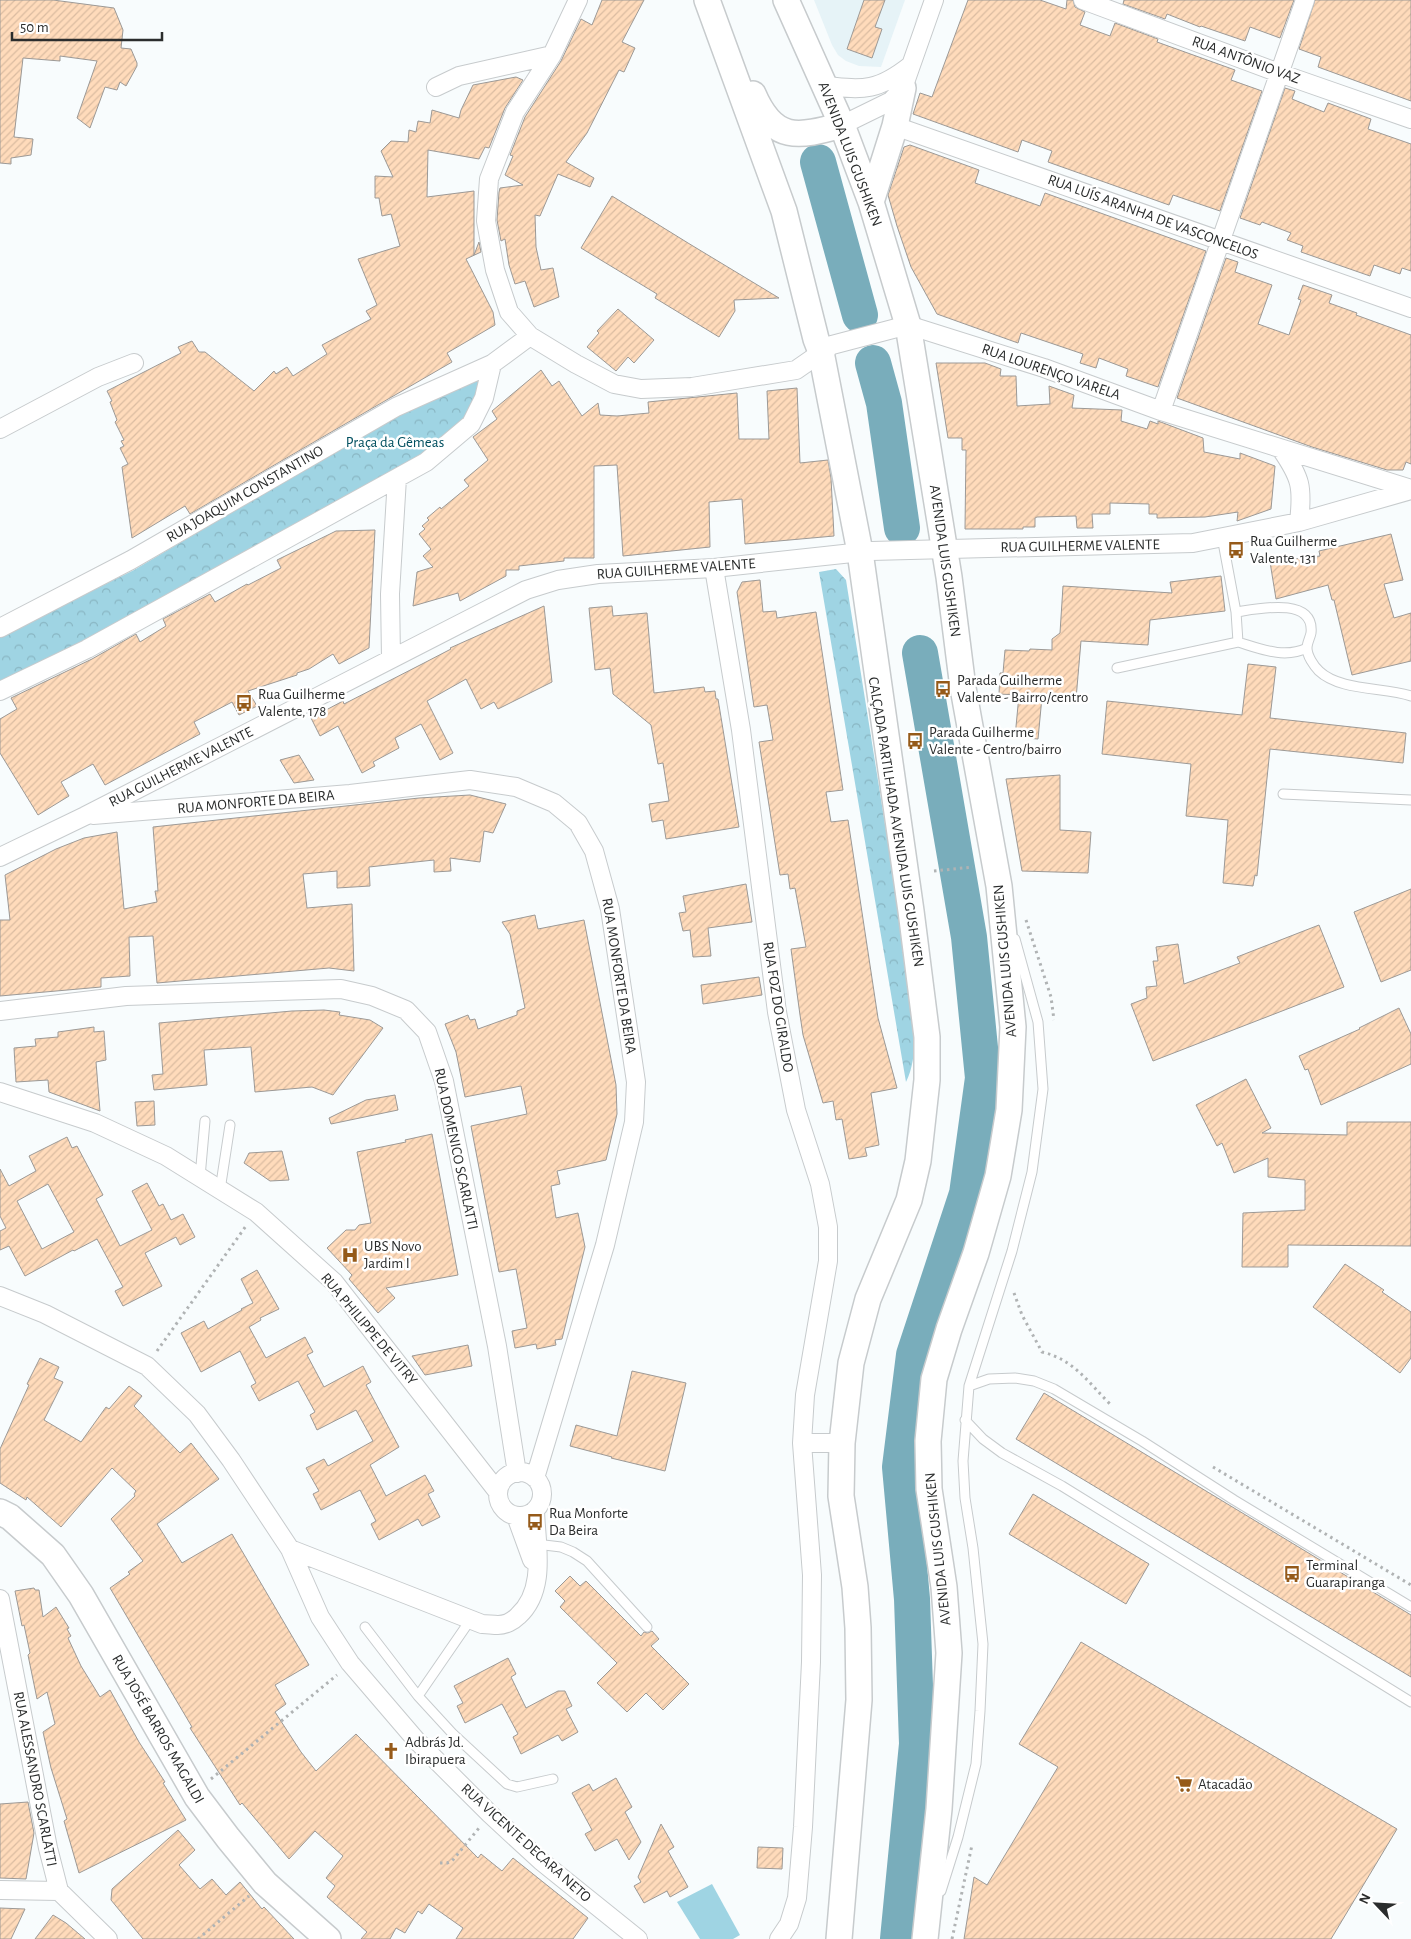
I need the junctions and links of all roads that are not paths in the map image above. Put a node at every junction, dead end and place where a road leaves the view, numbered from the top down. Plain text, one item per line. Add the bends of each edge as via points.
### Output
1 (578, 0) edge
2 (786, 0) edge
3 (934, 0) edge
4 (1083, 0) edge
5 (1305, 0) edge
6 (712, 11) edge
7 (552, 55) junction
8 (911, 64) junction
9 (1279, 72) junction
10 (826, 86) junction
11 (436, 87) dead end
12 (903, 88) junction
13 (1411, 119) edge
14 (842, 125) junction
15 (895, 126) junction
16 (871, 202) junction
17 (1220, 241) junction
18 (1411, 308) edge
19 (908, 325) junction
20 (530, 336) junction
21 (821, 352) junction
22 (134, 363) dead end
23 (492, 364) junction
24 (1161, 411) junction
25 (0, 430) edge
26 (1281, 449) junction
27 (397, 478) junction
28 (1411, 489) edge
29 (1298, 522) junction
30 (1222, 537) junction
31 (944, 548) junction
32 (860, 552) junction
33 (714, 568) junction
34 (1236, 612) junction
35 (0, 628) edge
36 (1238, 642) junction
37 (1307, 648) junction
38 (391, 658) junction
39 (1117, 668) dead end
40 (0, 691) edge
41 (1411, 696) edge
42 (1284, 794) dead end
43 (1411, 800) edge
44 (85, 816) junction
45 (0, 857) edge
46 (999, 886) junction
47 (0, 1011) edge
48 (0, 1092) edge
49 (206, 1121) dead end
50 (230, 1125) dead end
51 (200, 1177) junction
52 (220, 1190) junction
53 (0, 1296) edge
54 (969, 1386) junction
55 (965, 1420) junction
56 (802, 1443) junction
57 (842, 1443) junction
58 (526, 1474) junction
59 (498, 1492) junction
60 (535, 1510) junction
61 (0, 1512) edge
62 (516, 1516) junction
63 (536, 1544) junction
64 (290, 1549) junction
65 (538, 1574) junction
66 (0, 1599) edge
67 (1411, 1607) edge
68 (471, 1619) junction
69 (364, 1627) dead end
70 (647, 1627) dead end
71 (418, 1696) junction
72 (1411, 1702) edge
73 (553, 1779) dead end
74 (0, 1890) edge
75 (59, 1891) junction
76 (108, 1939) edge
77 (328, 1939) edge
78 (638, 1939) edge
79 (779, 1939) edge
80 (839, 1939) edge
81 (925, 1939) edge

1 - 7 street
2 - 10 main road, AVENIDA LUIS GUSHIKEN
3 - 8 street
4 - 9 street, RUA ANTÔNIO VAZ
5 - 9 street
6 - 14 main road via 767,119 790,134
6 - 21 main road via 784,211
7 - 11 street via 459,76
7 - 20 street via 515,112 489,179 486,221 495,270 509,312
8 - 10 street via 893,79 879,85 860,89
8 - 12 street
9 - 13 street, RUA ANTÔNIO VAZ
9 - 17 street
10 - 14 main road, AVENIDA LUIS GUSHIKEN
12 - 14 street via 891,101
12 - 15 main road
14 - 16 main road, AVENIDA LUIS GUSHIKEN
15 - 16 main road
15 - 17 street, RUA LUÍS ARANHA DE VASCONCELOS
16 - 19 main road, AVENIDA LUIS GUSHIKEN
17 - 18 street, RUA LUÍS ARANHA DE VASCONCELOS
17 - 24 street
19 - 21 street via 832,345
19 - 24 street, RUA LOURENÇO VARELA via 1044,368
19 - 31 main road, AVENIDA LUIS GUSHIKEN
20 - 21 street via 614,384 641,389 692,387 796,370
20 - 23 street, RUA JOAQUIM CONSTANTINO
21 - 32 main road
22 - 25 street via 98,377
23 - 27 street via 484,398 471,424 426,462
23 - 35 street, RUA JOAQUIM CONSTANTINO via 396,406 131,560
24 - 26 street, RUA LOURENÇO VARELA
26 - 28 street, RUA LOURENÇO VARELA
26 - 29 street via 1299,479 1302,495
27 - 38 street via 390,594
27 - 40 street via 95,644
28 - 29 street, RUA GUILHERME VALENTE
29 - 30 street, RUA GUILHERME VALENTE
30 - 31 street, RUA GUILHERME VALENTE via 1193,543
30 - 34 lane
31 - 32 street, RUA GUILHERME VALENTE
31 - 46 main road, AVENIDA LUIS GUSHIKEN via 961,673
32 - 33 street, RUA GUILHERME VALENTE
32 - 57 main road via 927,1037 927,1080 920,1146 909,1200 868,1300 851,1363
33 - 38 street, RUA GUILHERME VALENTE via 598,574 558,580 526,590
33 - 56 street, RUA FOZ DO GIRALDO via 741,730 777,1012 796,1110 820,1184 828,1227 828,1261 805,1395
34 - 36 lane
34 - 37 lane via 1271,607 1306,614 1311,623
36 - 37 lane via 1286,654
36 - 39 lane
37 - 41 lane via 1311,661 1331,680
38 - 44 street, RUA GUILHERME VALENTE
42 - 43 lane
44 - 45 street, RUA GUILHERME VALENTE
44 - 58 street, RUA MONFORTE DA BEIRA via 350,794 470,780 516,787 554,802 578,823 594,851 610,909 636,1082 634,1122 605,1245 552,1420
46 - 54 lane via 1038,1022 1043,1089 1032,1172 1012,1251
46 - 81 main road, AVENIDA LUIS GUSHIKEN via 1013,1028 1009,1110 998,1176 934,1379 928,1441 929,1489 944,1588 949,1653 939,1809
47 - 58 street, RUA DOMENICO SCARLATTI via 126,996 341,989 372,996 406,1010 427,1032 444,1081 511,1436
48 - 51 street, RUA PHILIPPE DE VITRY via 95,1123 166,1156
49 - 51 lane
50 - 52 lane
51 - 52 street, RUA PHILIPPE DE VITRY
52 - 59 street, RUA PHILIPPE DE VITRY via 256,1212 334,1282
53 - 64 street, RUA VICENTE DECARA NETO via 45,1314 147,1366 197,1414
54 - 55 lane
54 - 67 lane via 989,1379 1015,1378 1054,1389
55 - 72 lane via 1002,1453 1062,1486
55 - 81 lane via 965,1498 983,1644 976,1764 958,1837
56 - 57 street
56 - 79 street via 812,1576 811,1662 797,1898 789,1924
57 - 80 main road via 840,1496 855,1587 859,1700
58 - 59 street via 508,1476
58 - 60 street via 541,1488 541,1500
59 - 62 street via 506,1512
60 - 62 street via 526,1516
60 - 63 street
61 - 77 main road, RUA JOSÉ BARROS MAGALDI via 25,1529 53,1555 81,1595 197,1797 265,1883
62 - 65 street
63 - 65 street
63 - 70 lane via 561,1547 587,1562
64 - 68 street
64 - 78 street, RUA VICENTE DECARA NETO via 320,1616 350,1663 416,1740 541,1860
65 - 68 street via 527,1608 513,1621 499,1626
66 - 75 street, RUA ALESSANDRO SCARLATTI
68 - 71 lane
69 - 71 lane
71 - 73 lane via 507,1784 517,1787
74 - 75 street
75 - 76 street

